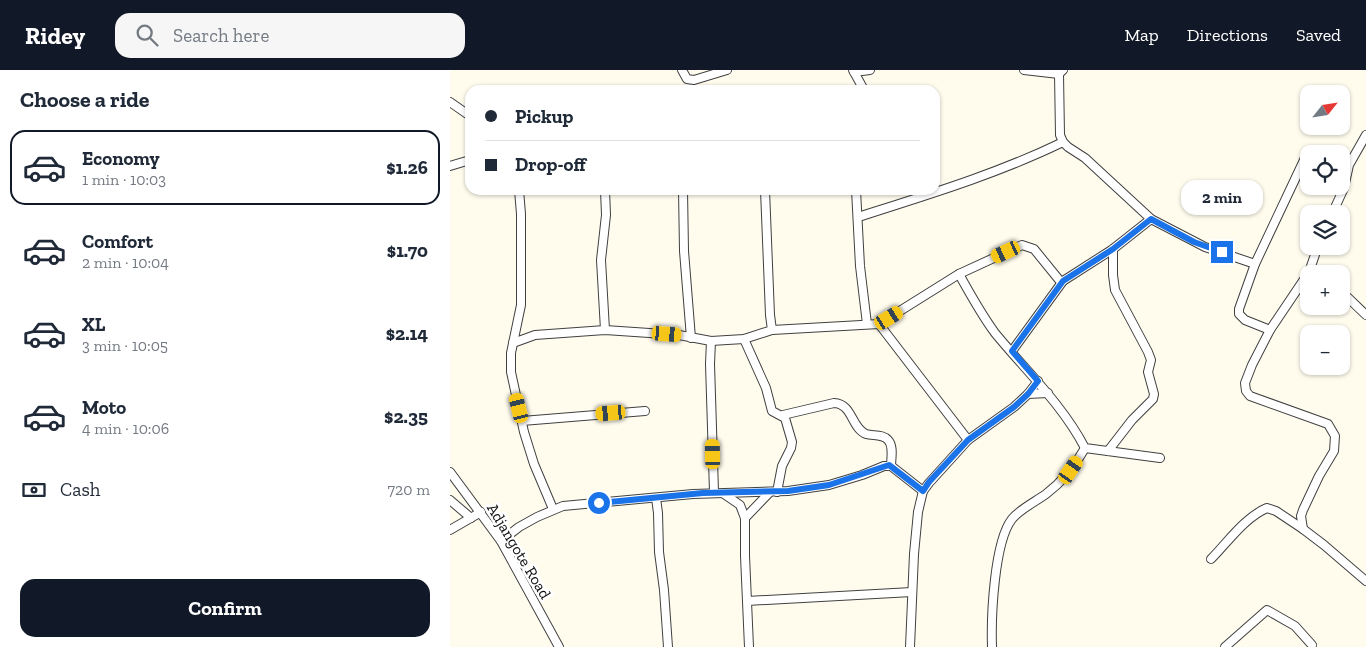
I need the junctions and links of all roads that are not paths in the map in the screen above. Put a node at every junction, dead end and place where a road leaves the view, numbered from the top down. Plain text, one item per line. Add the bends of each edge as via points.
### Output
1 (682, 70) edge
2 (727, 70) edge
3 (870, 70) edge
4 (1024, 70) edge
5 (854, 71) edge
6 (1061, 72) edge
7 (861, 85) edge
8 (450, 102) edge
9 (465, 112) edge
10 (1366, 135) edge
11 (1063, 142) junction
12 (1350, 157) edge
13 (465, 162) edge
14 (450, 166) edge
15 (1300, 169) edge
16 (940, 189) edge
17 (519, 195) edge
18 (605, 195) edge
19 (683, 195) edge
20 (765, 195) edge
21 (856, 195) edge
22 (923, 195) edge
23 (858, 217) junction
24 (1151, 219) junction
25 (1113, 249) junction
26 (1255, 264) junction
27 (959, 274) junction
28 (1063, 281) junction
29 (1300, 288) edge
30 (1350, 300) edge
31 (1366, 315) edge
32 (867, 324) junction
33 (879, 324) junction
34 (605, 330) junction
35 (772, 330) junction
36 (1270, 330) junction
37 (691, 338) junction
38 (744, 339) junction
39 (711, 341) junction
40 (513, 343) junction
41 (1012, 351) junction
42 (1038, 381) junction
43 (1048, 393) junction
44 (1028, 394) junction
45 (645, 410) dead end
46 (783, 416) junction
47 (522, 421) junction
48 (968, 440) junction
49 (1085, 448) junction
50 (1108, 451) junction
51 (1160, 458) dead end
52 (891, 466) junction
53 (450, 472) edge
54 (923, 491) junction
55 (714, 492) junction
56 (774, 492) junction
57 (723, 493) junction
58 (656, 498) junction
59 (450, 500) edge
60 (553, 509) junction
61 (481, 512) junction
62 (471, 518) junction
63 (745, 518) junction
64 (1303, 529) junction
65 (450, 530) edge
66 (501, 541) junction
67 (1211, 560) dead end
68 (1366, 582) edge
69 (912, 592) junction
70 (747, 601) junction
71 (1314, 646) edge
72 (560, 647) edge
73 (668, 647) edge
74 (749, 647) edge
75 (910, 647) edge
76 (992, 647) edge
77 (1225, 647) edge

1 - 2 street via 687,79 694,80
3 - 5 street
4 - 6 street
5 - 7 street
6 - 11 street via 1060,135
8 - 9 street
10 - 12 street
11 - 16 street
11 - 24 street
13 - 14 street
15 - 26 street
17 - 40 street via 521,305
18 - 34 street via 601,260
19 - 37 street
20 - 35 street
21 - 23 street
22 - 23 street
23 - 32 street
24 - 25 street
24 - 26 street via 1205,247
25 - 28 street
25 - 50 street via 1116,290 1151,360 1148,372 1154,399 1132,420
26 - 36 street via 1239,314 1245,320
27 - 28 street via 1022,245 1034,249
27 - 33 street
27 - 41 street via 977,307
28 - 41 street
29 - 36 street
30 - 31 street
32 - 33 street
32 - 35 street
33 - 48 street
34 - 37 street
34 - 40 street via 535,335
35 - 38 street
36 - 64 street via 1252,364 1245,383 1246,391 1250,396 1328,424 1335,436 1334,451 1303,510
37 - 39 street
38 - 39 street
38 - 46 street via 766,388 772,412
39 - 55 street
40 - 47 street via 511,372
41 - 42 street
42 - 43 street
42 - 44 street
43 - 44 street
43 - 49 street via 1069,419
44 - 48 street
45 - 47 street
46 - 52 street via 840,403 866,434 890,441
46 - 56 street via 792,442
47 - 60 street via 534,464
48 - 54 street
49 - 50 street
49 - 76 street via 1060,482 1012,519 1003,533 996,564
50 - 51 street
52 - 54 street
52 - 56 street via 829,485
53 - 61 street, Adjangote Road
54 - 69 street via 918,512
55 - 57 street
55 - 58 street
56 - 57 street
56 - 63 street
57 - 63 street via 740,505
58 - 60 street
58 - 73 street
59 - 62 street
60 - 66 street via 518,527
61 - 62 street
61 - 66 street, Adjangote Road
62 - 65 street
63 - 70 street
64 - 67 street via 1276,511 1261,510 1239,528
64 - 68 street
66 - 72 street, Adjangote Road
69 - 70 street
69 - 75 street
70 - 74 street
71 - 77 street via 1295,626 1267,610

